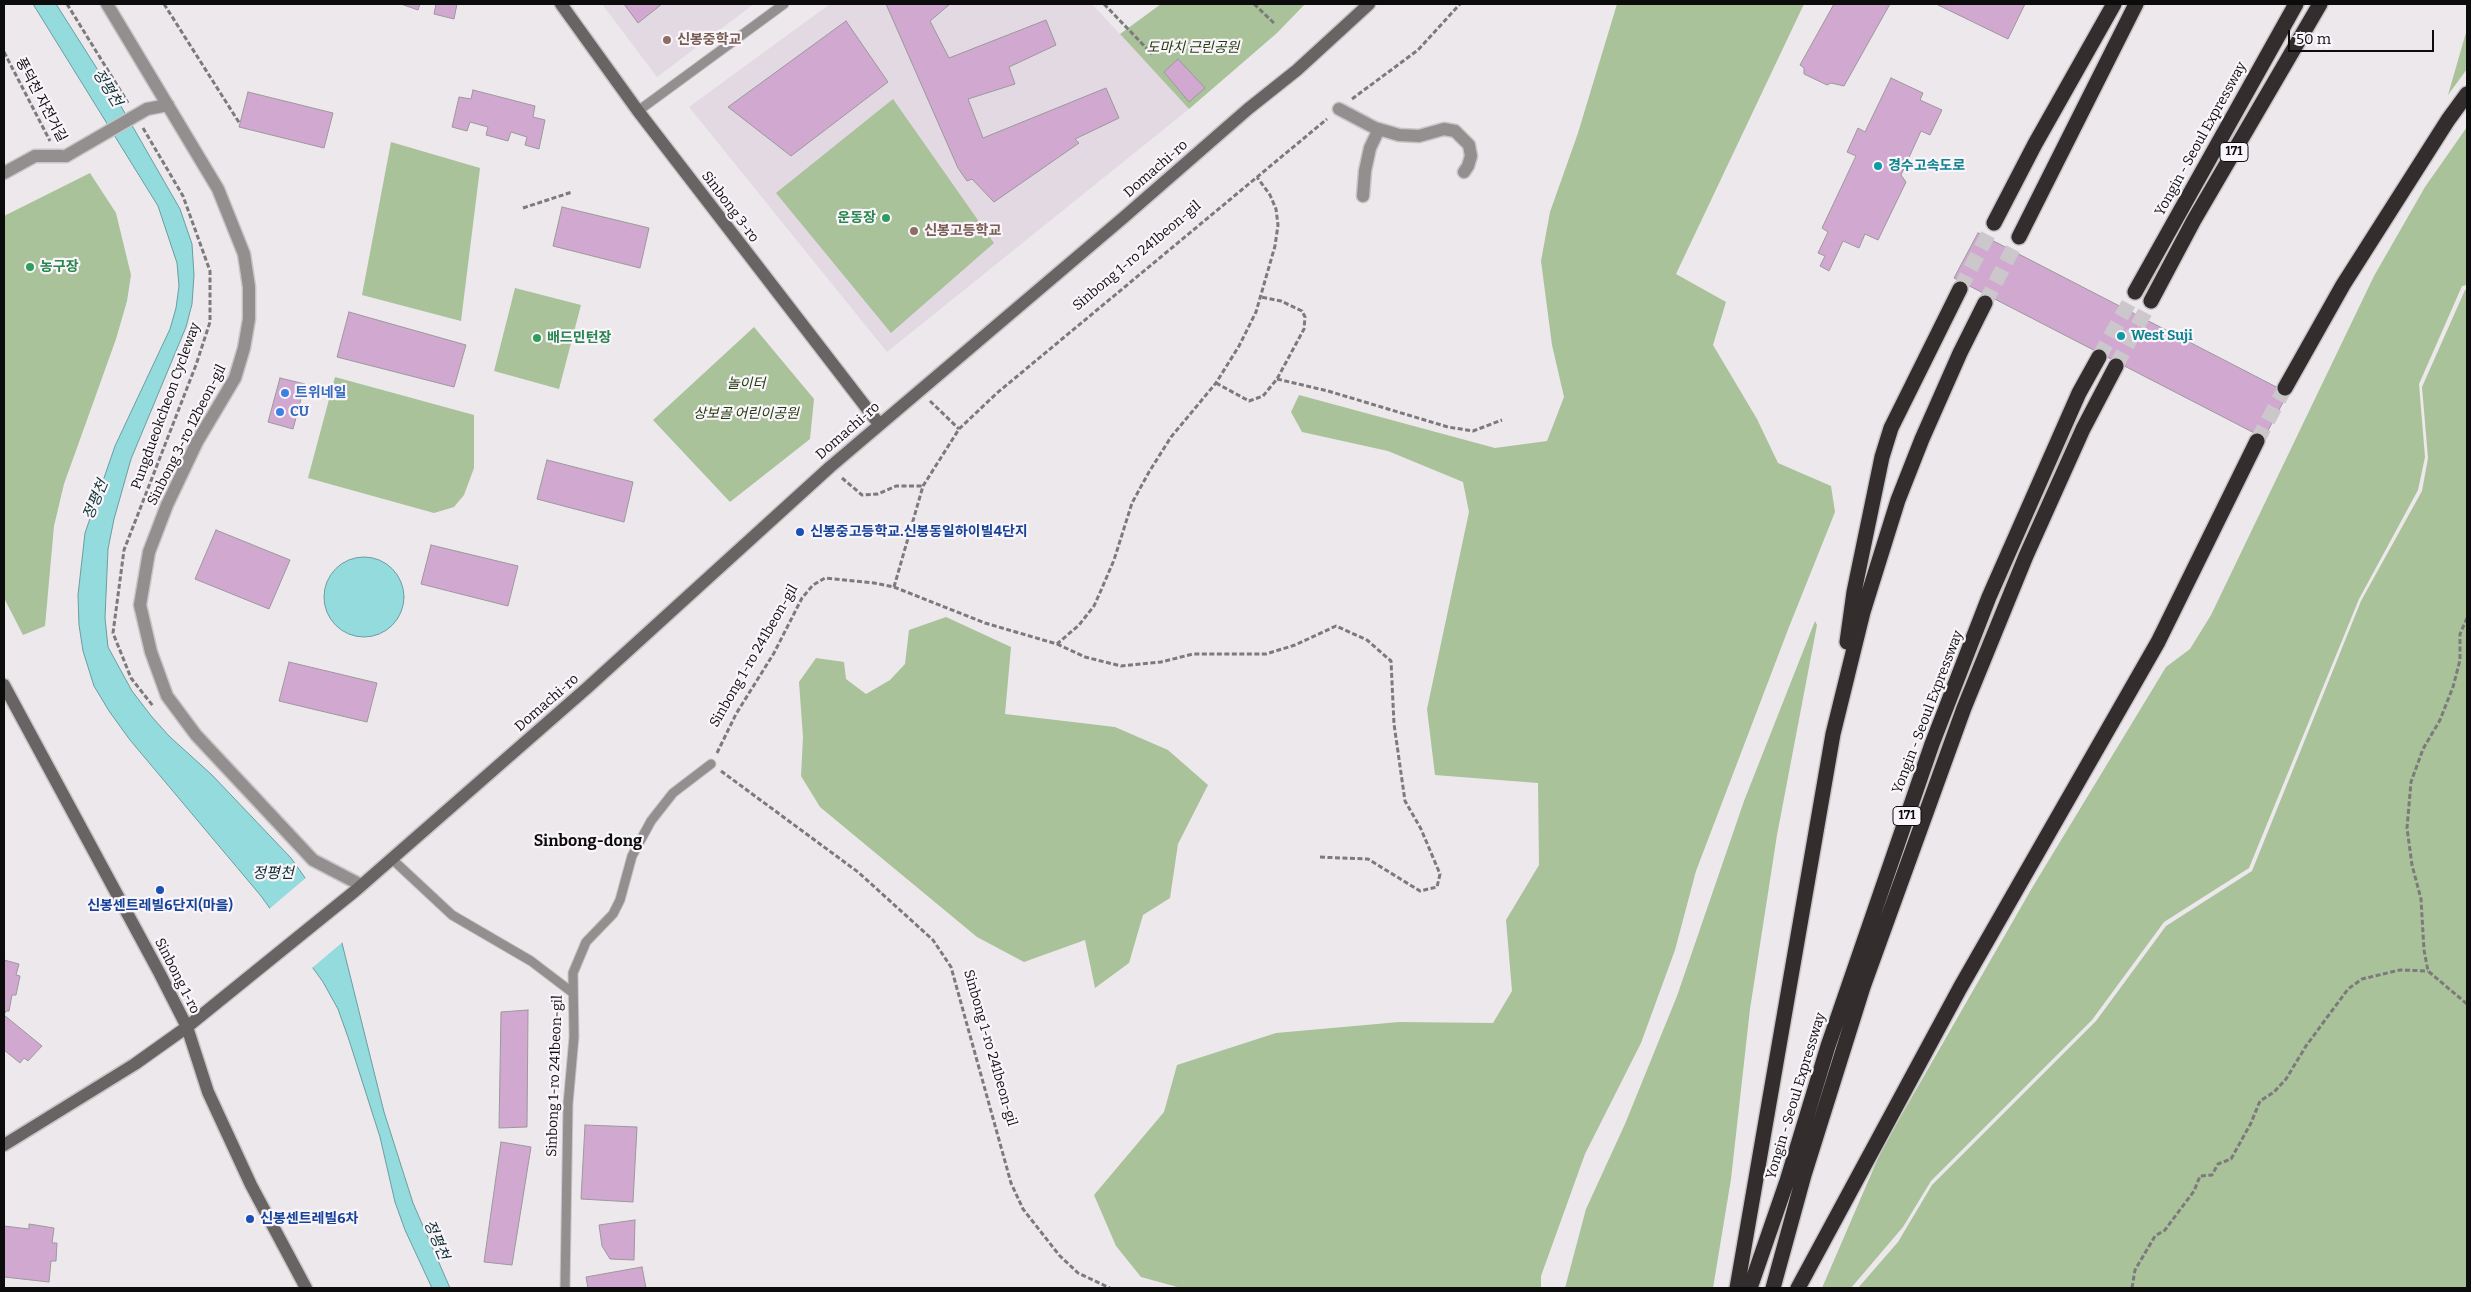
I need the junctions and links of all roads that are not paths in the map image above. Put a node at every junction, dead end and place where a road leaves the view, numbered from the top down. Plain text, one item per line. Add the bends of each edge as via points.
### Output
1 (107, 4) edge
2 (561, 4) edge
3 (784, 4) edge
4 (1368, 4) edge
5 (2114, 4) edge
6 (2136, 4) edge
7 (2296, 4) edge
8 (2320, 4) edge
9 (2467, 94) edge
10 (168, 105) junction
11 (1339, 109) road end
12 (638, 111) junction
13 (1379, 129) junction
14 (1464, 172) dead end
15 (4, 173) edge
16 (1364, 196) dead end
17 (1994, 223) tunnel mouth
18 (2019, 237) tunnel mouth
19 (1960, 289) tunnel mouth
20 (2135, 292) tunnel mouth
21 (2151, 301) tunnel mouth
22 (1985, 303) tunnel mouth
23 (2099, 357) tunnel mouth
24 (2116, 366) tunnel mouth
25 (2285, 388) tunnel mouth
26 (879, 424) junction
27 (2257, 441) tunnel mouth
28 (4, 685) edge
29 (1840, 707) junction
30 (712, 764) road end
31 (393, 860) junction
32 (358, 888) junction
33 (573, 993) junction
34 (187, 1028) junction
35 (4, 1145) edge
36 (306, 1288) edge
37 (565, 1288) edge
38 (1737, 1288) edge
39 (1750, 1288) edge
40 (1773, 1288) edge
41 (1798, 1288) edge

1 - 10 street, Sinbong 3-ro 12beon-gil
2 - 12 main road, Sinbong 3-ro
3 - 12 lane
4 - 26 main road, Domachi-ro via 1297,70
5 - 17 highway via 2039,135
6 - 18 highway
7 - 20 highway, Yongin - Seoul Expressway / 171
8 - 21 highway, 171 via 2194,220
9 - 25 highway via 2343,285
10 - 15 street, bridge via 147,109 62,157 35,156
10 - 32 street, Sinbong 3-ro 12beon-gil via 218,190 233,224 244,254 249,319 235,378 197,442 149,552 140,605 151,652 167,696 196,735 313,860
11 - 13 street
12 - 26 main road, Sinbong 3-ro
13 - 14 street via 1419,136 1444,129 1456,131 1469,145 1470,156
13 - 16 street via 1370,148
19 - 29 highway via 1891,428 1882,457 1854,592
22 - 29 highway via 1960,353 1898,500 1863,612
23 - 39 highway, Yongin - Seoul Expressway / 171 via 2079,393 1989,597 1932,744 1828,1046
24 - 40 highway, 171 via 2083,429 2030,547 1964,708 1863,987 1804,1175
26 - 31 main road, Domachi-ro
27 - 41 highway via 2158,642 1955,997
28 - 34 main road, Sinbong 1-ro
29 - 38 highway
30 - 33 lane, Sinbong 1-ro 241beon-gil via 673,793 651,821 632,856 613,914 586,942 578,958 573,973
31 - 32 main road, Domachi-ro
31 - 33 lane via 452,914 531,961
32 - 34 main road, Domachi-ro
33 - 37 lane, Sinbong 1-ro 241beon-gil
34 - 35 main road
34 - 36 main road, Sinbong 1-ro via 208,1092 251,1185

